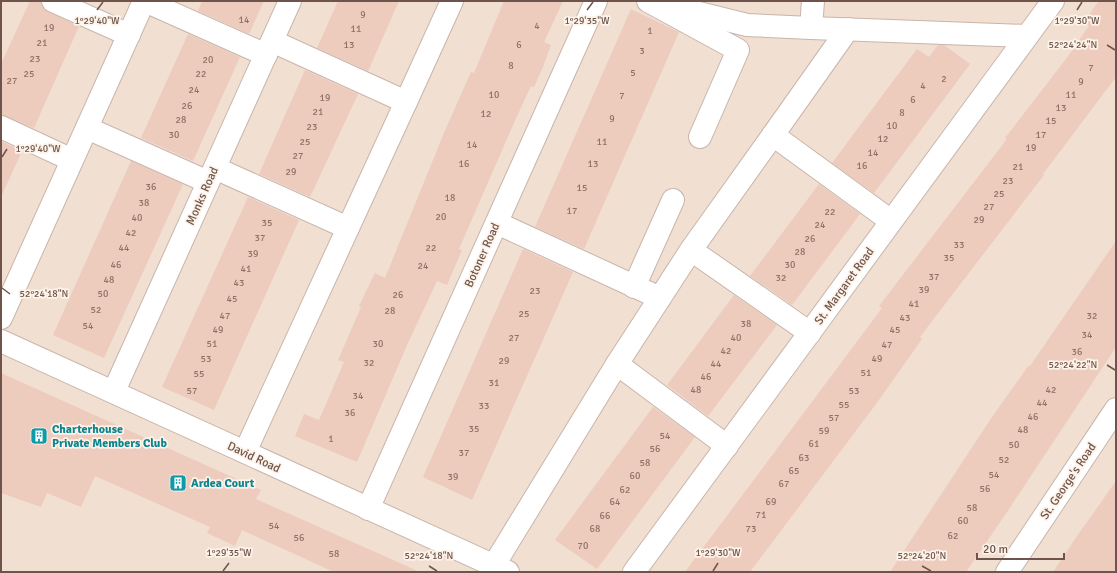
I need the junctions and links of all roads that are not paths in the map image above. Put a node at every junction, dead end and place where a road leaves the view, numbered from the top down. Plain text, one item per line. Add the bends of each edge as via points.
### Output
1 (53, 1) edge
2 (145, 1) edge
3 (290, 1) edge
4 (452, 1) edge
5 (596, 1) edge
6 (648, 1) edge
7 (653, 1) edge
8 (813, 1) edge
9 (1053, 1) edge
10 (811, 28) junction
11 (848, 29) junction
12 (129, 35) junction
13 (1027, 36) junction
14 (269, 48) junction
15 (406, 102) junction
16 (1, 127) edge
17 (87, 128) junction
18 (773, 135) junction
19 (700, 137) dead end
20 (72, 160) junction
21 (211, 175) junction
22 (673, 200) dead end
23 (891, 221) junction
24 (496, 223) junction
25 (348, 228) junction
26 (691, 250) junction
27 (634, 287) junction
28 (660, 298) junction
29 (1, 318) edge
30 (810, 333) junction
31 (1, 341) edge
32 (617, 364) junction
33 (114, 391) junction
34 (1116, 409) edge
35 (727, 446) junction
36 (245, 452) junction
37 (368, 509) junction
38 (501, 569) edge
39 (634, 572) edge
40 (1007, 572) edge

1 - 12 street
2 - 12 street
2 - 14 street
3 - 14 street, Monks Road
4 - 15 street
5 - 24 street, Botoner Road
6 - 19 street via 738,50
7 - 10 street via 747,26
8 - 10 street
9 - 13 street, St. Margaret Road
10 - 11 street
11 - 13 street
11 - 18 street
12 - 17 street
13 - 23 street, St. Margaret Road
14 - 15 street
14 - 21 street, Monks Road
15 - 25 street
16 - 20 street
17 - 20 street
17 - 21 street
18 - 23 street
18 - 26 street
20 - 29 street
21 - 25 street
21 - 33 street, Monks Road
22 - 27 street
23 - 30 street, St. Margaret Road
24 - 27 street
24 - 37 street, Botoner Road
25 - 36 street
26 - 28 street
26 - 30 street
27 - 28 street
28 - 32 street
30 - 35 street, St. Margaret Road
31 - 33 street, David Road
32 - 35 street
32 - 38 street
33 - 36 street, David Road
34 - 40 street, St. George's Road
35 - 39 street, St. Margaret Road
36 - 37 street, David Road
37 - 38 street, David Road

